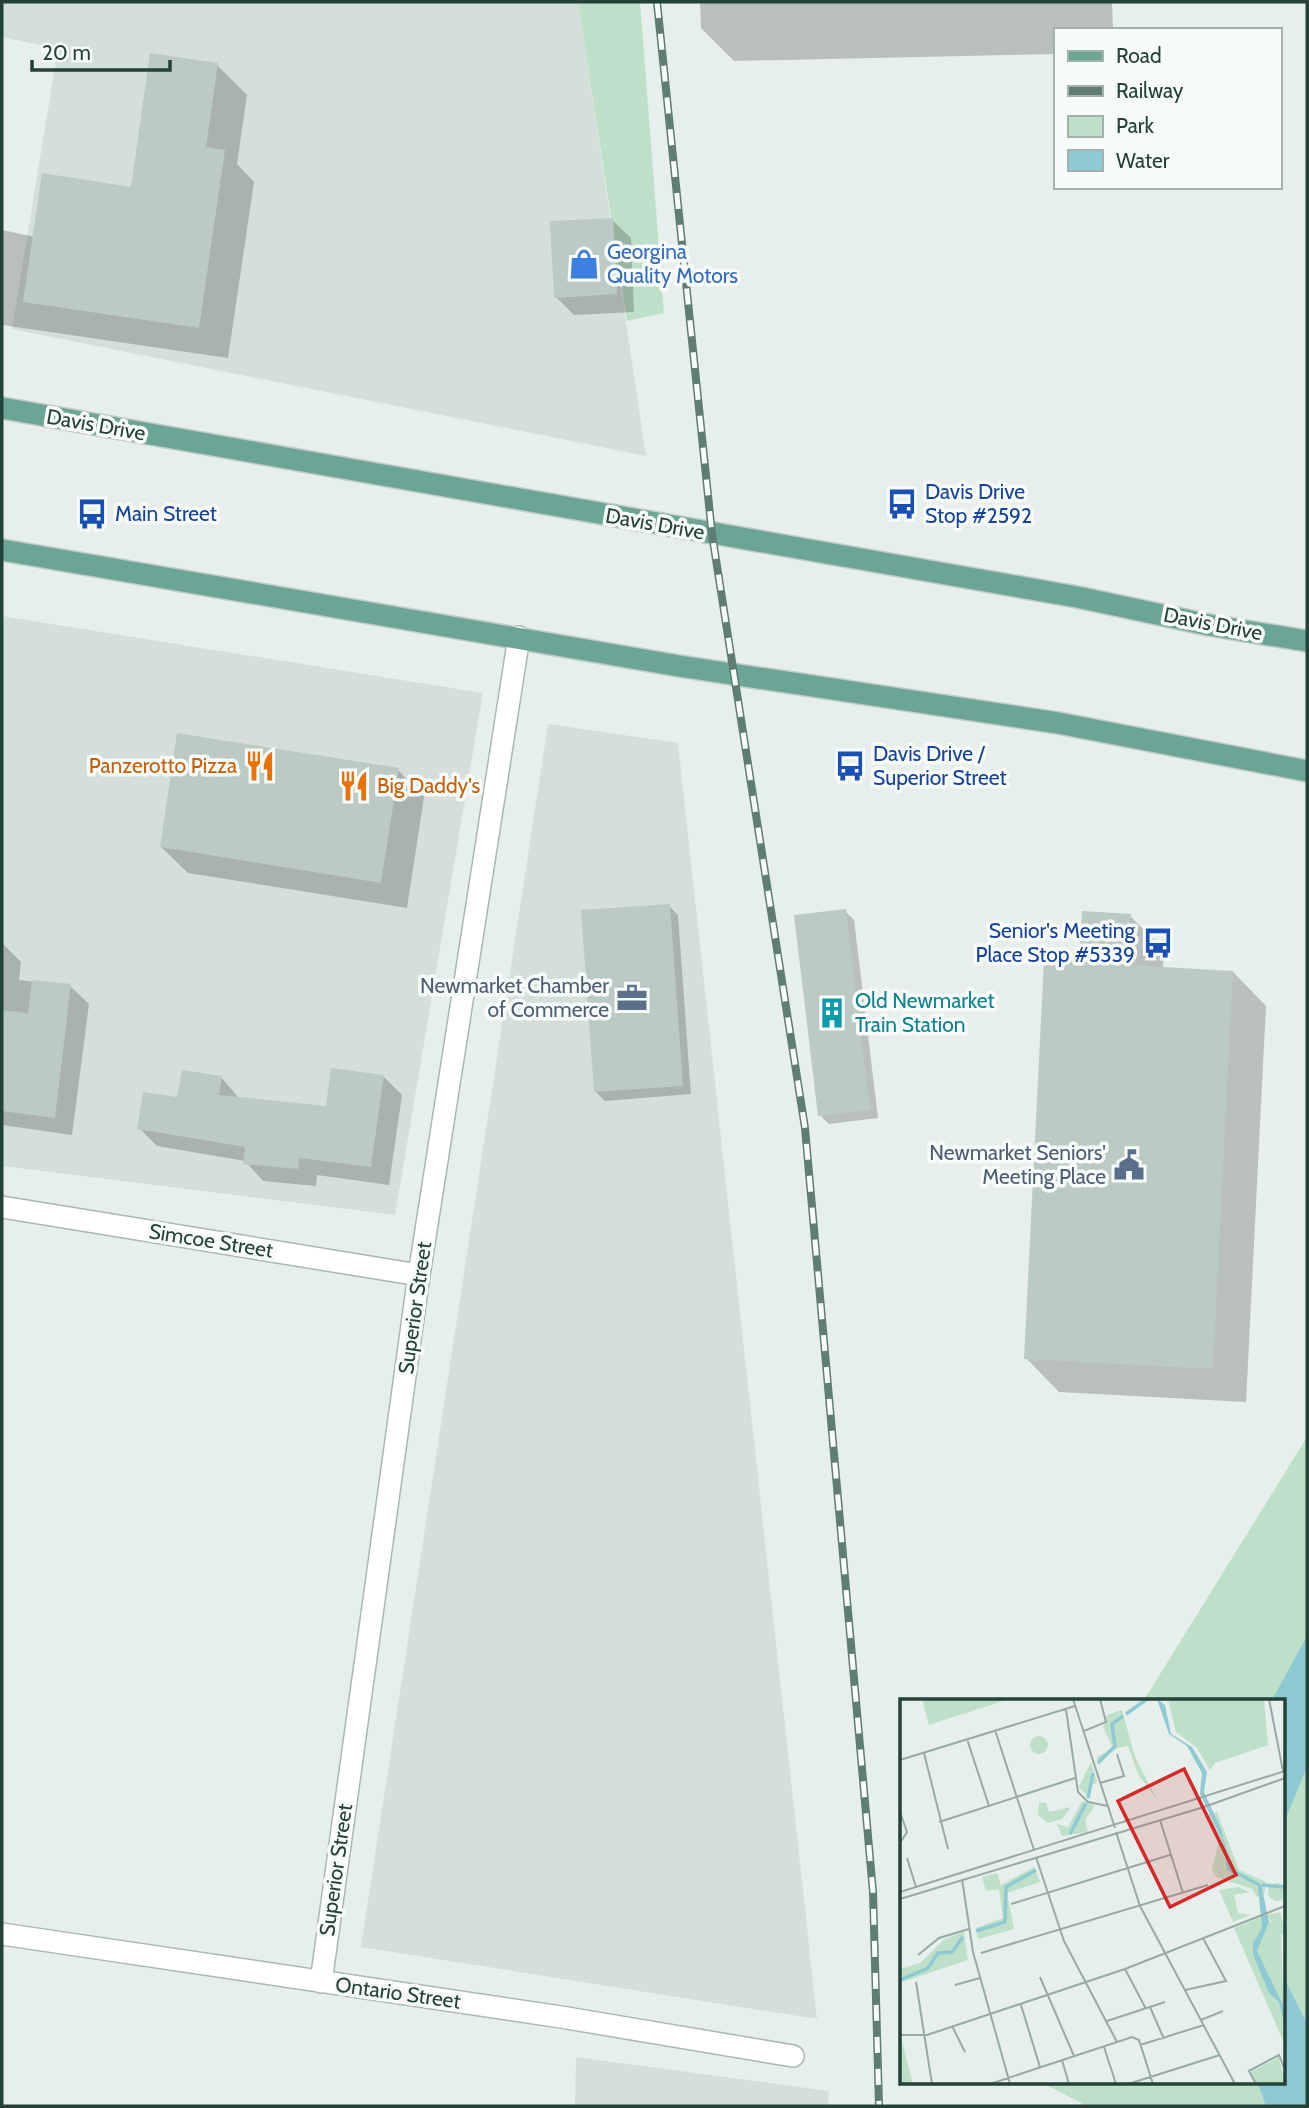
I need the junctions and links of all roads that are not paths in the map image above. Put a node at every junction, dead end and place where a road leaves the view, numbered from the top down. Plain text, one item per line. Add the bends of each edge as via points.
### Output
1 (2, 408) edge
2 (2, 550) edge
3 (519, 637) junction
4 (1307, 641) edge
5 (1307, 771) edge
6 (2, 1207) edge
7 (419, 1275) junction
8 (2, 1934) edge
9 (321, 1982) junction
10 (793, 2056) dead end

1 - 4 main road, Davis Drive
2 - 3 main road
3 - 5 main road via 1058,723
3 - 7 street, Superior Street
6 - 7 street, Simcoe Street
7 - 9 street, Superior Street
8 - 9 street, Ontario Street
9 - 10 street, Ontario Street

